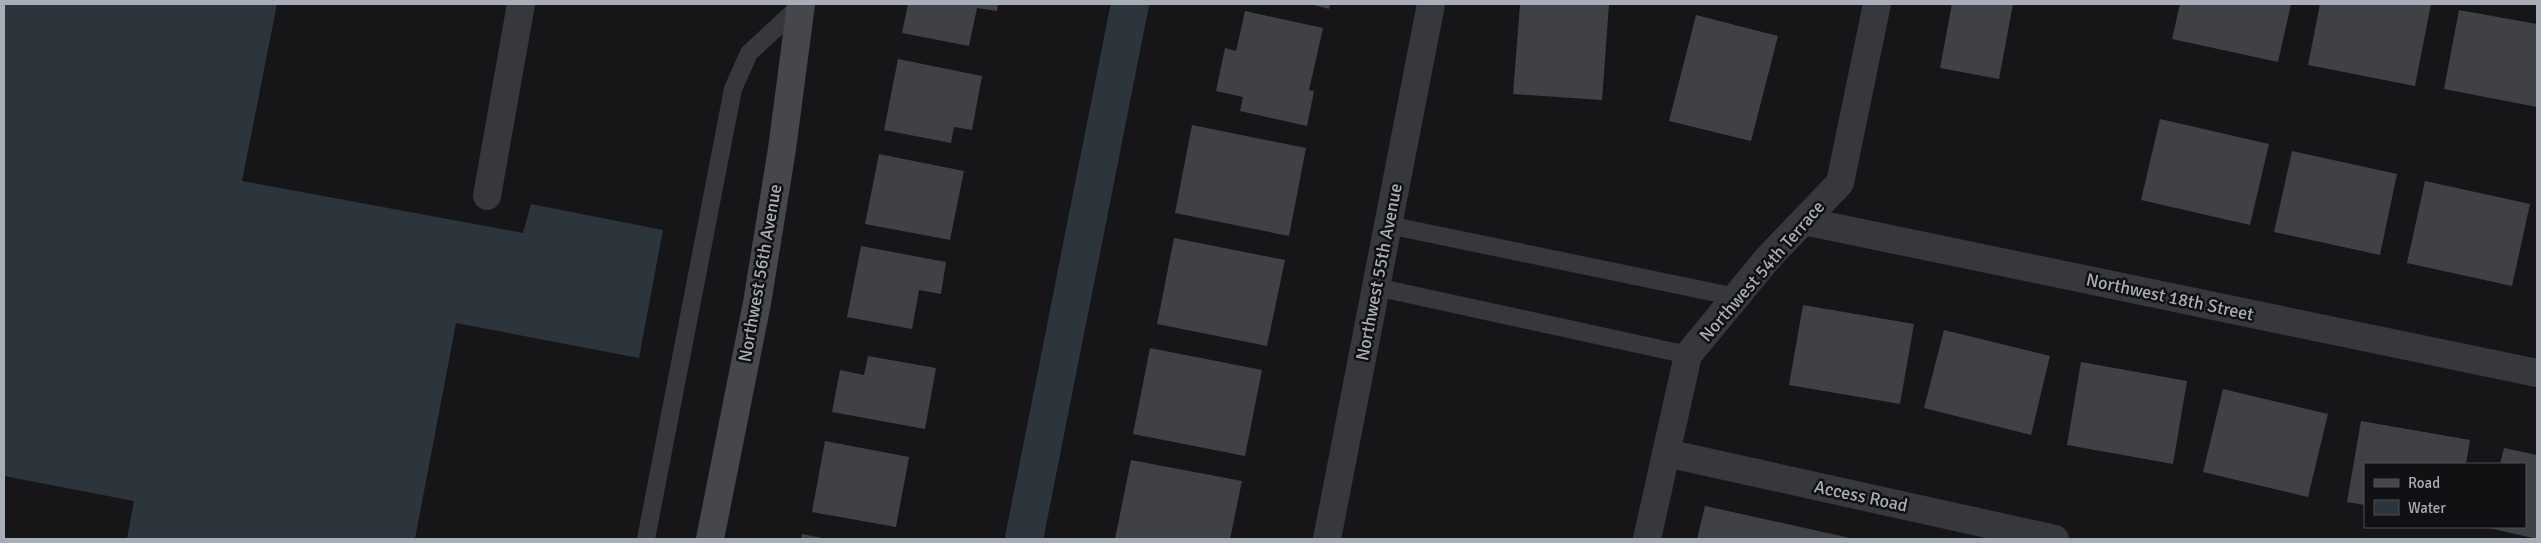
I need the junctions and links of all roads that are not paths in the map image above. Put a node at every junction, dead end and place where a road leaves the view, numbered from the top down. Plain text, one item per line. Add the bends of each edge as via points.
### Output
1 (521, 4) edge
2 (799, 4) edge
3 (1431, 4) edge
4 (1877, 4) edge
5 (487, 196) dead end
6 (1804, 221) junction
7 (1388, 225) junction
8 (1376, 287) junction
9 (1736, 297) junction
10 (1688, 355) junction
11 (2537, 373) edge
12 (1666, 453) junction
13 (646, 539) edge
14 (710, 539) edge
15 (1327, 539) edge
16 (1647, 539) edge
17 (2055, 539) edge

1 - 5 street
2 - 13 lane via 749,54 733,89
2 - 14 street, Northwest 56th Avenue via 782,149 757,303
3 - 7 street, Northwest 55th Avenue
4 - 6 street, Northwest 54th Terrace via 1840,183
6 - 9 street, Northwest 54th Terrace
6 - 11 street, Northwest 18th Street
7 - 8 street, Northwest 55th Avenue
7 - 9 lane
8 - 10 lane
8 - 15 street, Northwest 55th Avenue
9 - 10 street, Northwest 54th Terrace
10 - 12 street, Northwest 54th Terrace
12 - 16 street, Northwest 54th Terrace
12 - 17 street, Access Road

